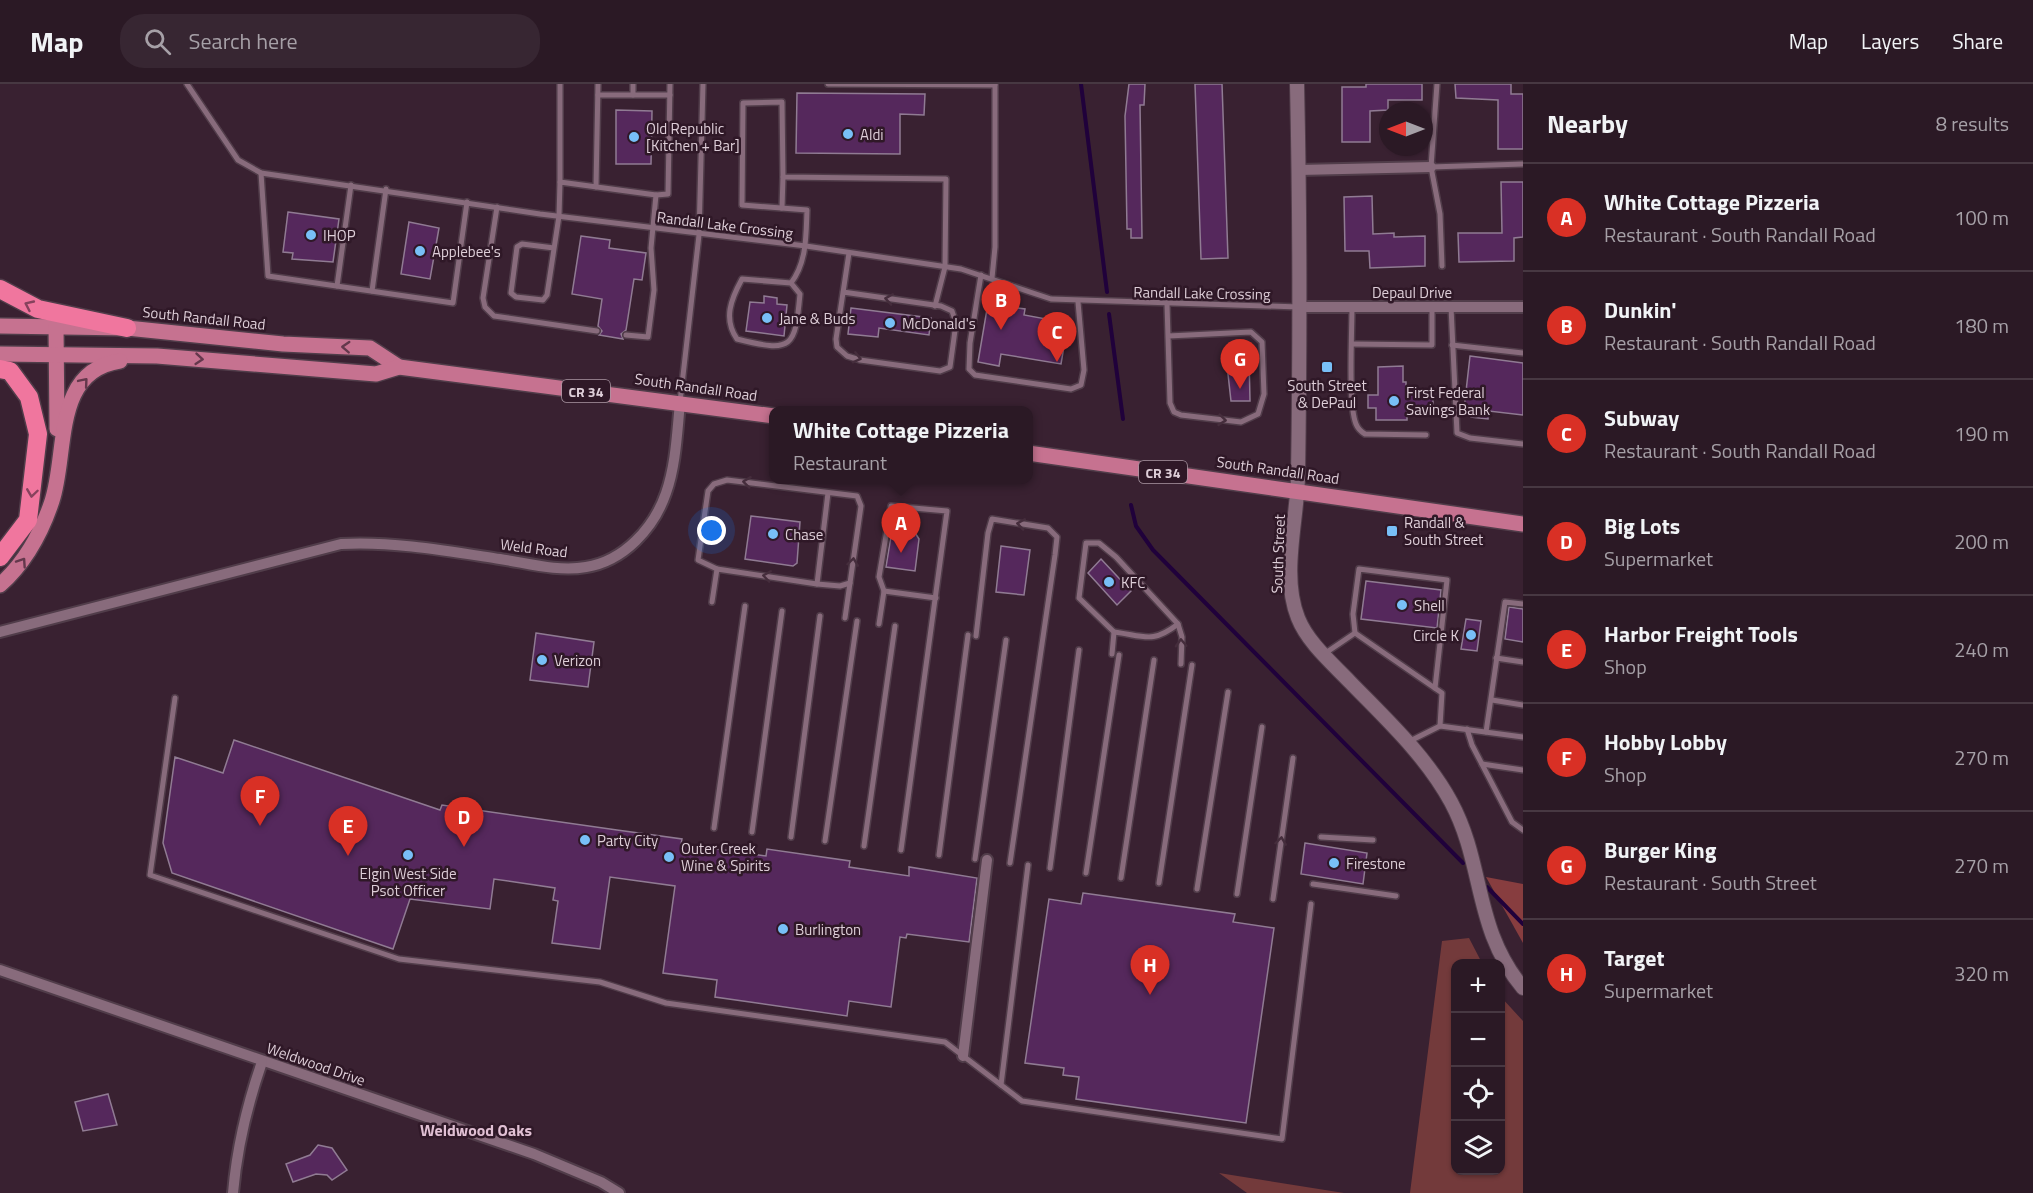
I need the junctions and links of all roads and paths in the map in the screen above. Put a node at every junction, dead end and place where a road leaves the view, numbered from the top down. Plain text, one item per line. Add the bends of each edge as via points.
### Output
1 (187, 84) edge
2 (560, 84) edge
3 (598, 84) edge
4 (633, 84) edge
5 (670, 84) edge
6 (703, 84) edge
7 (828, 84) edge
8 (1297, 84) edge
9 (1437, 84) edge
10 (995, 85) edge
11 (598, 95) junction
12 (633, 95) junction
13 (670, 95) junction
14 (1523, 164) edge
15 (1431, 166) junction
16 (1299, 170) junction
17 (261, 173) junction
18 (783, 177) junction
19 (560, 182) junction
20 (351, 185) junction
21 (596, 187) junction
22 (386, 189) junction
23 (656, 195) junction
24 (467, 202) junction
25 (497, 207) junction
26 (782, 208) junction
27 (559, 216) junction
28 (654, 229) junction
29 (699, 235) junction
30 (806, 246) junction
31 (554, 248) junction
32 (849, 253) junction
33 (1442, 266) dead end
34 (945, 267) junction
35 (981, 275) junction
36 (992, 278) junction
37 (791, 283) junction
38 (337, 286) junction
39 (0, 289) edge
40 (372, 291) junction
41 (843, 291) junction
42 (1078, 302) junction
43 (1167, 304) junction
44 (935, 306) junction
45 (1301, 307) junction
46 (1352, 307) junction
47 (1432, 307) junction
48 (1451, 307) junction
49 (1523, 307) edge
50 (0, 326) edge
51 (56, 326) junction
52 (127, 328) junction
53 (597, 331) dead end
54 (626, 335) dead end
55 (1168, 336) junction
56 (1352, 344) junction
57 (1452, 345) junction
58 (1523, 353) edge
59 (0, 354) edge
60 (56, 354) junction
61 (157, 356) junction
62 (399, 367) junction
63 (0, 369) edge
64 (680, 403) junction
65 (769, 415) edge
66 (1426, 435) dead end
67 (1523, 444) edge
68 (1033, 454) edge
69 (58, 477) junction
70 (1298, 491) junction
71 (828, 493) junction
72 (1523, 524) edge
73 (0, 557) edge
74 (717, 569) junction
75 (850, 583) junction
76 (817, 584) junction
77 (0, 585) edge
78 (884, 591) junction
79 (936, 598) junction
80 (712, 602) dead end
81 (1523, 604) edge
82 (745, 606) dead end
83 (782, 611) dead end
84 (820, 616) dead end
85 (845, 618) dead end
86 (857, 621) dead end
87 (879, 624) dead end
88 (1178, 624) junction
89 (895, 626) dead end
90 (0, 632) edge
91 (1114, 632) junction
92 (1355, 633) junction
93 (968, 635) dead end
94 (976, 636) dead end
95 (1006, 640) dead end
96 (1079, 650) dead end
97 (1324, 654) junction
98 (1496, 658) junction
99 (1154, 660) dead end
100 (1523, 662) edge
101 (1181, 663) dead end
102 (1192, 665) dead end
103 (1435, 688) junction
104 (1228, 692) dead end
105 (175, 698) dead end
106 (1492, 700) junction
107 (1523, 705) edge
108 (1440, 726) junction
109 (1263, 727) dead end
110 (1467, 729) junction
111 (1486, 732) junction
112 (1523, 737) edge
113 (1408, 742) junction
114 (1293, 758) dead end
115 (1482, 764) junction
116 (1523, 770) edge
117 (714, 828) dead end
118 (1523, 830) edge
119 (752, 832) dead end
120 (791, 837) dead end
121 (1321, 837) dead end
122 (1373, 840) dead end
123 (825, 841) dead end
124 (864, 846) dead end
125 (901, 850) dead end
126 (939, 855) dead end
127 (975, 859) dead end
128 (987, 861) dead end
129 (1010, 863) dead end
130 (1028, 866) dead end
131 (1050, 868) dead end
132 (1086, 873) dead end
133 (1121, 878) dead end
134 (1159, 884) dead end
135 (1313, 884) dead end
136 (1197, 889) dead end
137 (1237, 894) dead end
138 (1396, 896) dead end
139 (1273, 899) dead end
140 (1311, 904) dead end
141 (0, 970) edge
142 (1523, 988) edge
143 (963, 1056) junction
144 (262, 1062) junction
145 (1000, 1084) junction
146 (233, 1193) edge
147 (619, 1193) edge

1 - 17 lane, Randall Lake Crossing via 238,160
2 - 19 lane
3 - 11 lane
4 - 12 lane
5 - 13 lane
6 - 29 lane, Weld Road
7 - 10 lane
8 - 16 street, South Street
9 - 15 lane
10 - 36 lane
11 - 12 lane
11 - 21 lane
12 - 13 lane
13 - 23 lane via 668,194
14 - 15 lane
15 - 16 street
15 - 33 lane via 1440,214
16 - 45 street, South Street
17 - 20 lane, Randall Lake Crossing
17 - 38 lane via 268,276
18 - 26 lane
18 - 26 lane via 782,102 743,103 742,206
18 - 34 lane via 946,179
19 - 21 lane
19 - 27 lane
20 - 22 lane, Randall Lake Crossing
20 - 38 lane
21 - 23 lane
22 - 24 lane, Randall Lake Crossing
22 - 40 lane
23 - 28 lane
24 - 25 lane, Randall Lake Crossing
24 - 40 lane via 453,303
25 - 27 lane, Randall Lake Crossing
25 - 53 lane via 483,298 485,307 494,316
26 - 30 lane via 807,210
27 - 28 lane, Randall Lake Crossing
27 - 31 lane
28 - 29 lane, Randall Lake Crossing
28 - 54 lane via 654,290 648,337
29 - 30 lane, Randall Lake Crossing
29 - 64 lane, Weld Road
30 - 32 lane, Randall Lake Crossing
30 - 37 lane via 798,274
31 - 31 lane via 543,300 511,293 517,247 522,244
32 - 34 lane, Randall Lake Crossing
32 - 41 lane
34 - 35 lane, Randall Lake Crossing
34 - 44 lane
35 - 36 lane, Randall Lake Crossing
35 - 42 lane via 970,343 969,369 975,375 1071,389 1081,385 1084,370
36 - 42 lane, Randall Lake Crossing via 1052,299
37 - 37 lane via 800,294 796,332 789,342 778,346 737,339 729,328 731,299 742,279
38 - 40 lane
52 -> 39 highway via 38,309
44 -> 41 lane
41 -> 44 lane via 837,347 860,360 940,371 950,367 956,323 952,311
42 - 43 lane, Randall Lake Crossing
43 - 45 lane, Randall Lake Crossing
43 - 55 lane
45 - 46 street, Depaul Drive
45 - 70 street, South Street
46 - 47 street, Depaul Drive
46 - 56 lane
47 - 48 street, Depaul Drive
47 - 56 lane via 1432,345
48 - 49 street, Depaul Drive
48 - 57 lane
50 - 51 main road, South Randall Road / CR 34
51 - 52 main road, South Randall Road / CR 34
51 - 60 main road
62 -> 52 main road, South Randall Road / CR 34 via 370,348 283,344
55 -> 55 lane via 1170,404 1174,412 1241,422 1258,414 1264,394 1262,342 1251,332
56 - 66 lane via 1354,417 1359,430 1365,434
57 - 58 lane
57 - 67 lane via 1457,433
59 - 60 main road, South Randall Road / CR 34
60 - 61 main road, South Randall Road / CR 34
60 - 69 main road
61 -> 62 main road, South Randall Road / CR 34 via 376,374
69 -> 61 main road via 64,424 72,397 84,379 103,363
62 - 64 main road, South Randall Road / CR 34
63 -> 73 highway via 10,371 29,397 38,435 28,520
64 - 65 main road, South Randall Road / CR 34
64 - 90 street, Weld Road via 670,479 659,510 632,545 595,565 560,568 386,545 341,544
68 - 70 main road, South Randall Road / CR 34
77 -> 69 main road via 18,569 39,535
70 - 72 main road, South Randall Road / CR 34
70 - 97 street, South Street via 1291,575 1293,605 1304,630
71 -> 74 lane via 727,480 714,484 708,491 698,560
75 -> 71 lane via 861,506 857,496
71 - 76 lane
76 -> 74 lane
74 - 80 lane
75 - 76 lane
75 - 85 lane
78 - 79 lane
78 - 79 lane via 879,577 891,507 947,511
78 - 87 lane
79 - 125 lane
81 - 98 lane via 1505,602
82 - 117 lane
83 - 119 lane
84 - 120 lane
86 - 123 lane
88 - 91 lane via 1155,638
88 - 91 lane via 1116,556 1099,543 1086,543 1079,598
101 -> 88 lane
89 - 124 lane
91 - 132 lane via 1115,655
92 - 97 lane
92 - 103 lane
92 - 103 lane via 1353,614 1359,568 1447,580
93 - 126 lane
129 -> 94 lane via 1055,555 1057,537 1048,528 992,519
95 - 127 lane
96 - 131 lane
97 - 113 street, South Street
98 - 100 lane
98 - 106 lane
99 - 133 lane
102 - 134 lane
103 - 108 lane via 1442,693
104 - 136 lane
105 - 143 lane via 150,875 399,959 600,982 666,1003 945,1042
106 - 107 lane
106 - 111 lane
108 - 110 lane
108 - 113 lane
109 - 137 lane
110 - 111 lane
110 - 115 lane
111 - 112 lane
113 - 142 street, South Street via 1453,806 1490,933 1509,971
139 -> 114 lane
115 - 116 lane
115 - 118 lane via 1512,822
121 - 122 lane
128 - 143 street
130 - 145 lane
135 - 138 lane
140 - 145 lane via 1282,1139 1022,1101
141 - 144 street, Weldwood Drive
143 - 145 lane
144 - 146 street via 236,1154
144 - 147 street, Weldwood Drive via 534,1154

